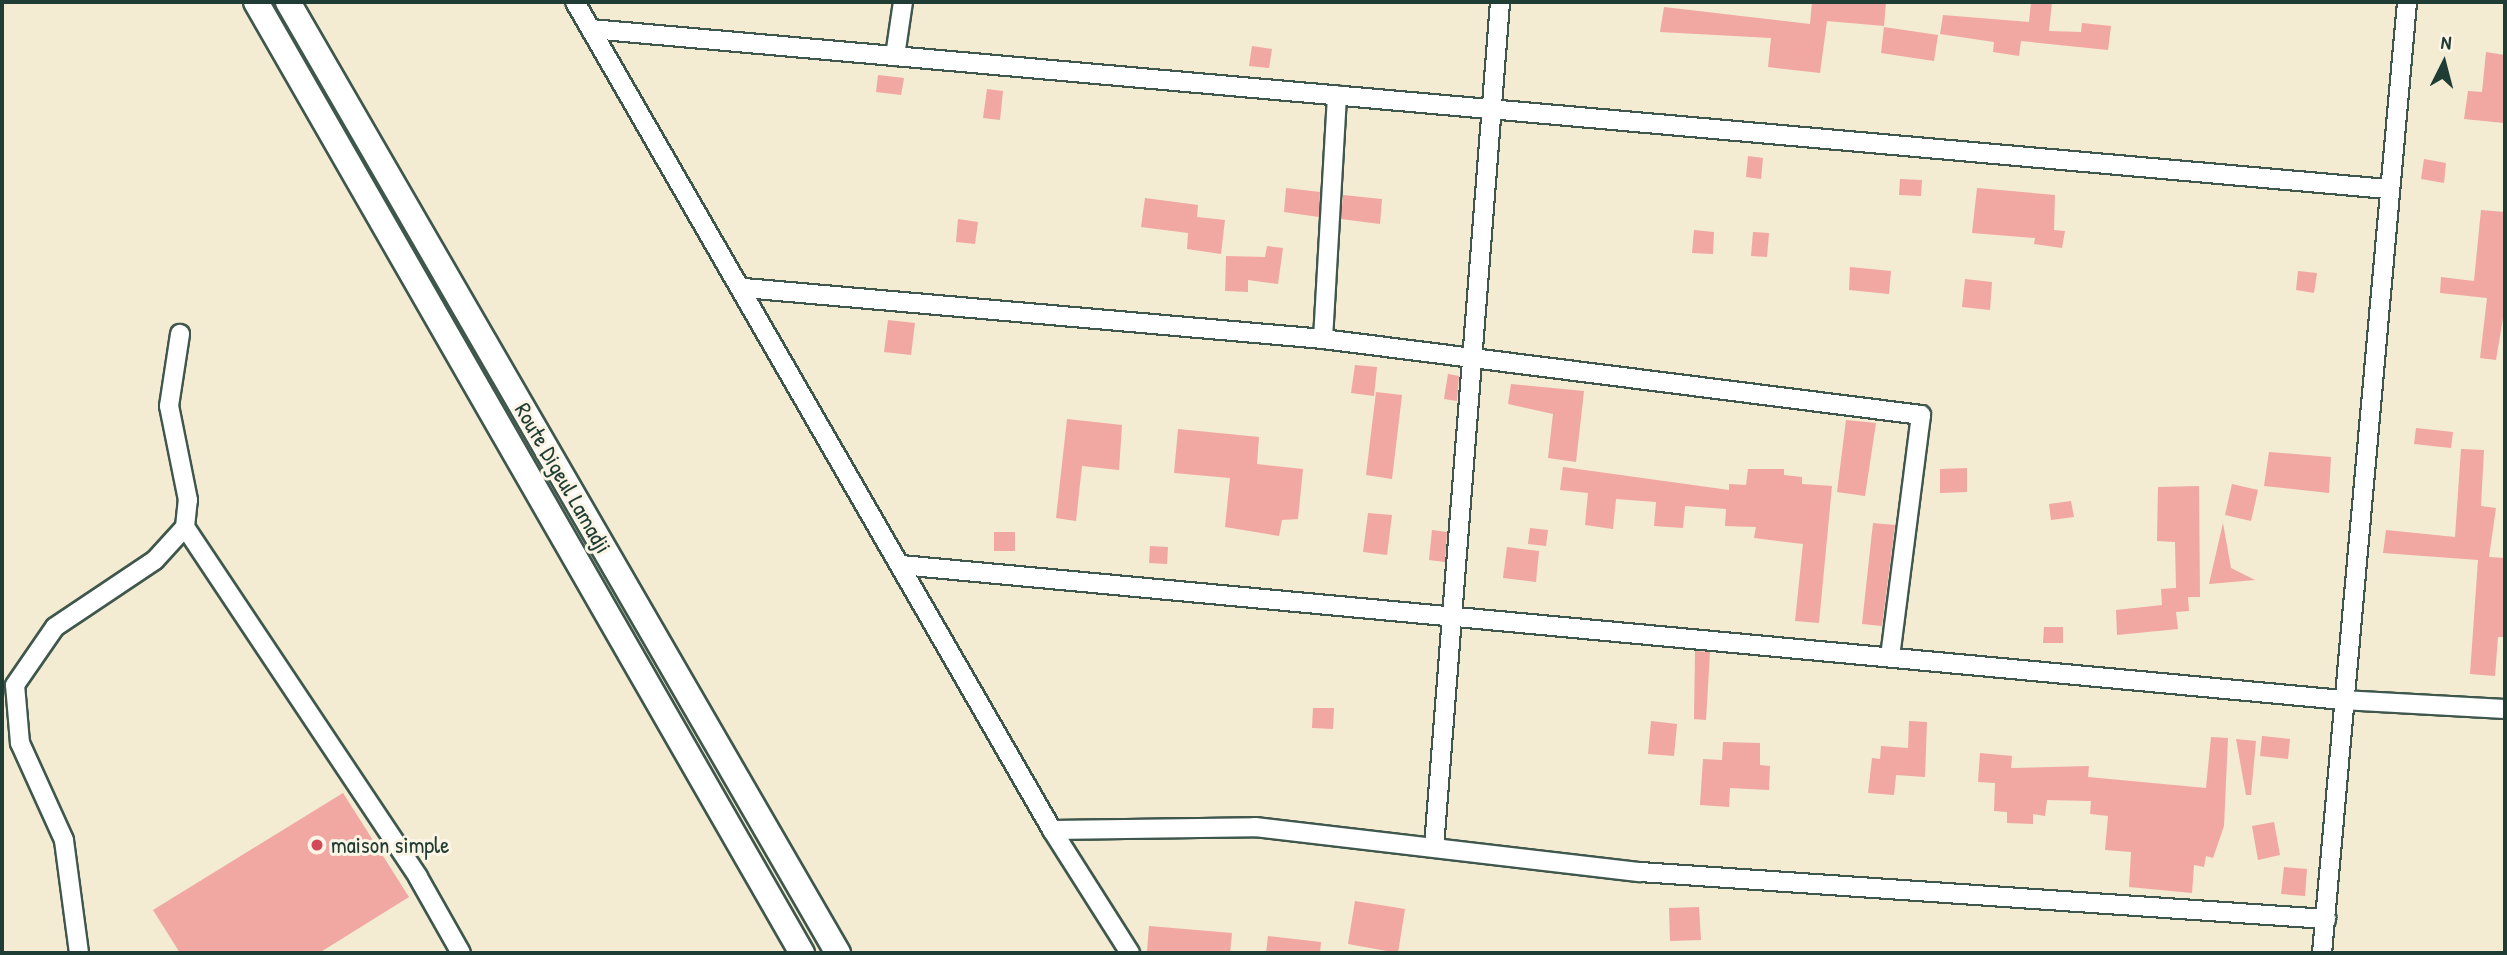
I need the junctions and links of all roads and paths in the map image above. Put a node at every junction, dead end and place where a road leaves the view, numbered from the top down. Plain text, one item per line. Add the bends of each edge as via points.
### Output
1 (256, 2) edge
2 (288, 2) edge
3 (575, 2) edge
4 (903, 2) edge
5 (1500, 2) edge
6 (2407, 2) edge
7 (591, 29) junction
8 (895, 56) junction
9 (1337, 95) junction
10 (1488, 109) junction
11 (2389, 189) junction
12 (744, 288) junction
13 (180, 334) dead end
14 (1322, 339) junction
15 (1469, 358) junction
16 (185, 527) junction
17 (901, 565) junction
18 (1451, 615) junction
19 (1890, 657) junction
20 (8, 683) edge
21 (2343, 700) junction
22 (2505, 709) edge
23 (8, 714) edge
24 (1052, 830) junction
25 (1434, 847) junction
26 (2326, 919) junction
27 (79, 953) edge
28 (461, 953) edge
29 (802, 953) edge
30 (838, 953) edge
31 (1130, 953) edge
32 (2322, 953) edge

1 - 29 main road, Route Digeul Lamadji
2 - 30 main road, Route Digeul Lamadji
3 - 7 street
4 - 8 street
5 - 10 street
6 - 11 street
7 - 8 street
7 - 12 street
8 - 9 street
9 - 10 street
9 - 14 street
10 - 11 street
10 - 15 street
11 - 21 street
12 - 14 street
12 - 17 street
13 - 16 street via 169,407 188,500
14 - 15 street
15 - 18 street
15 - 19 street via 1921,415
16 - 20 street via 155,560 55,627
16 - 28 street via 418,877
17 - 18 street
17 - 24 street
18 - 19 street
18 - 25 street
19 - 21 street
20 - 23 street
21 - 22 street
21 - 26 street
23 - 27 street via 64,840
24 - 25 street via 1255,827
24 - 31 street
25 - 26 street via 1640,872
26 - 32 street

